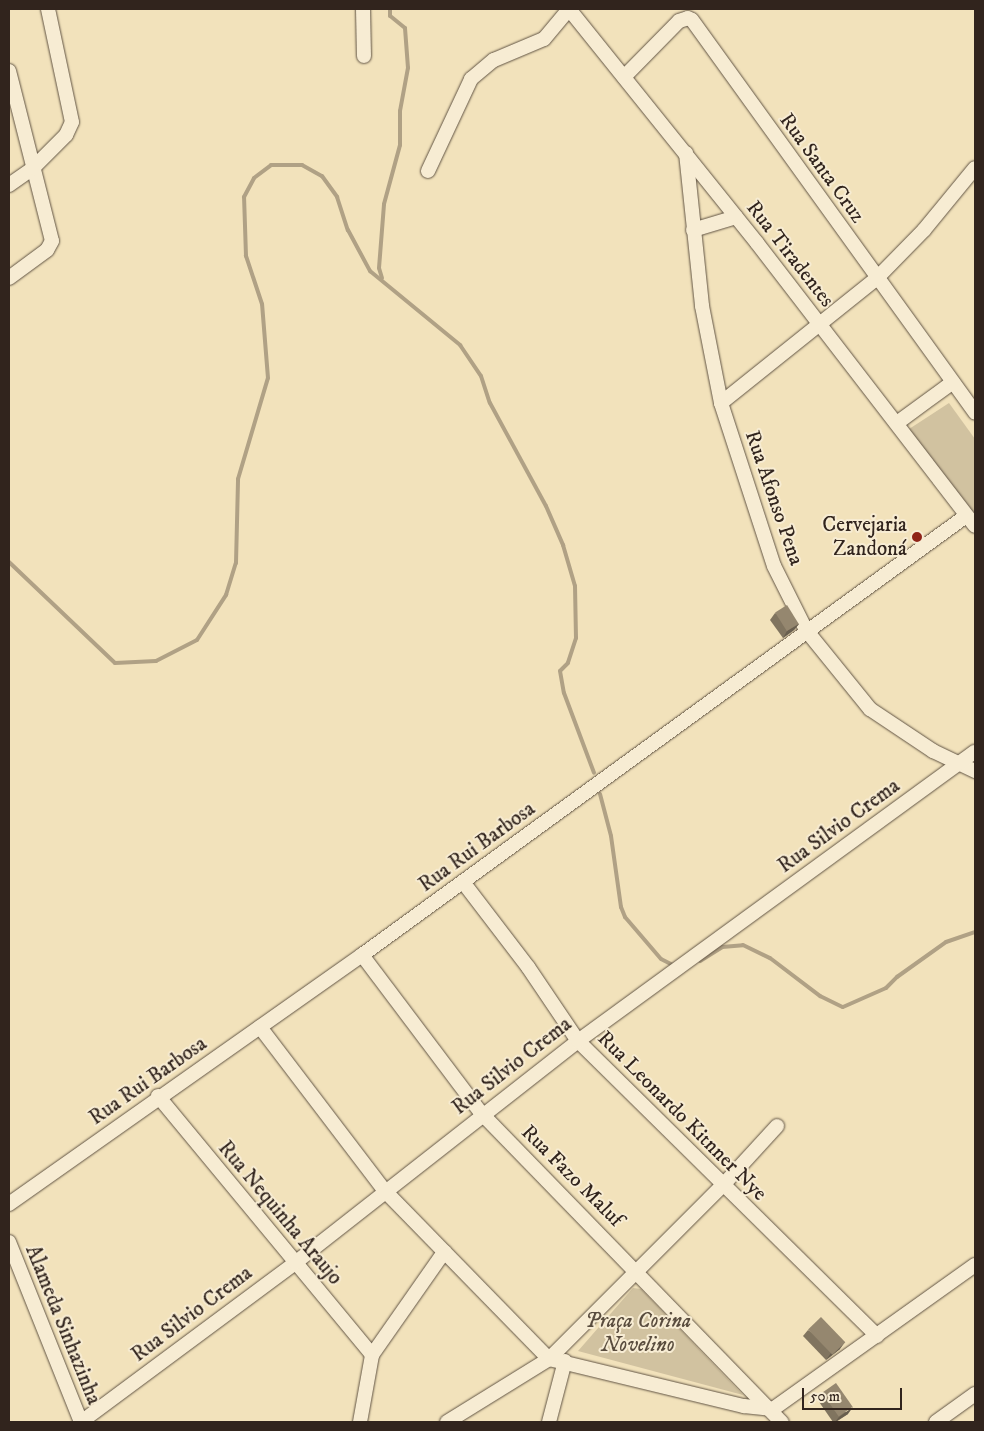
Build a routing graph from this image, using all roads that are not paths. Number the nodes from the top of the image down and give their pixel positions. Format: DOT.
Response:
graph roads {
  1 [pos="48,9"];
  2 [pos="363,9"];
  3 [pos="569,9"];
  4 [pos="364,56"];
  5 [pos="9,71"];
  6 [pos="624,77"];
  7 [pos="11,91"];
  8 [pos="686,153"];
  9 [pos="33,168"];
  10 [pos="975,168"];
  11 [pos="428,171"];
  12 [pos="9,185"];
  13 [pos="736,217"];
  14 [pos="693,230"];
  15 [pos="9,278"];
  16 [pos="877,278"];
  17 [pos="819,323"];
  18 [pos="953,382"];
  19 [pos="721,403"];
  20 [pos="975,413"];
  21 [pos="897,423"];
  22 [pos="971,521"];
  23 [pos="806,630"];
  24 [pos="975,752"];
  25 [pos="960,763"];
  26 [pos="975,771"];
  27 [pos="463,882"];
  28 [pos="362,956"];
  29 [pos="260,1027"];
  30 [pos="578,1041"];
  31 [pos="158,1096"];
  32 [pos="482,1114"];
  33 [pos="777,1126"];
  34 [pos="723,1185"];
  35 [pos="385,1191"];
  36 [pos="9,1204"];
  37 [pos="9,1242"];
  38 [pos="444,1252"];
  39 [pos="295,1263"];
  40 [pos="975,1265"];
  41 [pos="638,1271"];
  42 [pos="877,1336"];
  43 [pos="372,1355"];
  44 [pos="549,1359"];
  45 [pos="565,1361"];
  46 [pos="975,1394"];
  47 [pos="772,1409"];
  48 [pos="81,1422"];
  49 [pos="360,1422"];
  50 [pos="447,1422"];
  51 [pos="549,1422"];
  52 [pos="782,1422"];
  53 [pos="936,1422"];
  1 -- 9 [label="street"];
  2 -- 4 [label="street"];
  3 -- 6 [label="street, Rua Tiradentes"];
  3 -- 11 [label="street"];
  5 -- 7 [label="street"];
  6 -- 8 [label="street, Rua Tiradentes"];
  6 -- 16 [label="street, Rua Santa Cruz"];
  7 -- 9 [label="street"];
  8 -- 13 [label="street, Rua Tiradentes"];
  8 -- 14 [label="street, Rua Afonso Pena"];
  9 -- 12 [label="street"];
  9 -- 15 [label="street"];
  10 -- 16 [label="street"];
  13 -- 14 [label="street"];
  13 -- 17 [label="street, Rua Tiradentes"];
  14 -- 19 [label="street, Rua Afonso Pena"];
  16 -- 17 [label="street"];
  16 -- 18 [label="street, Rua Santa Cruz"];
  17 -- 19 [label="street"];
  17 -- 21 [label="street, Rua Tiradentes"];
  18 -- 20 [label="street, Rua Santa Cruz"];
  18 -- 21 [label="street"];
  19 -- 23 [label="street, Rua Afonso Pena"];
  21 -- 22 [label="street, Rua Tiradentes"];
  22 -- 23 [label="street, Rua Rui Barbosa"];
  23 -- 25 [label="street, Rua Afonso Pena"];
  23 -- 27 [label="street, Rua Rui Barbosa"];
  24 -- 25 [label="street, Rua Silvio Crema"];
  25 -- 26 [label="street, Rua Afonso Pena"];
  25 -- 30 [label="street, Rua Silvio Crema"];
  27 -- 28 [label="street, Rua Rui Barbosa"];
  27 -- 30 [label="street, Rua Leonardo Kitnner Nye"];
  28 -- 29 [label="street, Rua Rui Barbosa"];
  28 -- 32 [label="street, Rua Fazo Maluf"];
  29 -- 31 [label="street, Rua Rui Barbosa"];
  29 -- 35 [label="street"];
  30 -- 32 [label="street, Rua Silvio Crema"];
  30 -- 34 [label="street, Rua Leonardo Kitnner Nye"];
  31 -- 36 [label="street, Rua Rui Barbosa"];
  31 -- 39 [label="street, Rua Nequinha Araujo"];
  32 -- 35 [label="street, Rua Silvio Crema"];
  32 -- 41 [label="street, Rua Fazo Maluf"];
  33 -- 34 [label="street"];
  34 -- 41 [label="street"];
  34 -- 42 [label="street, Rua Leonardo Kitnner Nye"];
  35 -- 38 [label="street"];
  35 -- 39 [label="street, Rua Silvio Crema"];
  37 -- 48 [label="street, Alameda Sinhazinha"];
  38 -- 43 [label="street"];
  38 -- 44 [label="street"];
  39 -- 43 [label="street, Rua Nequinha Araujo"];
  39 -- 48 [label="street, Rua Silvio Crema"];
  40 -- 42 [label="street"];
  41 -- 44 [label="street"];
  41 -- 47 [label="street, Rua Fazo Maluf"];
  42 -- 47 [label="street"];
  43 -- 49 [label="street"];
  44 -- 45 [label="street"];
  44 -- 50 [label="street"];
  45 -- 47 [label="street"];
  45 -- 51 [label="street"];
  46 -- 53 [label="street"];
  47 -- 52 [label="street, Rua Fazo Maluf"];
}
